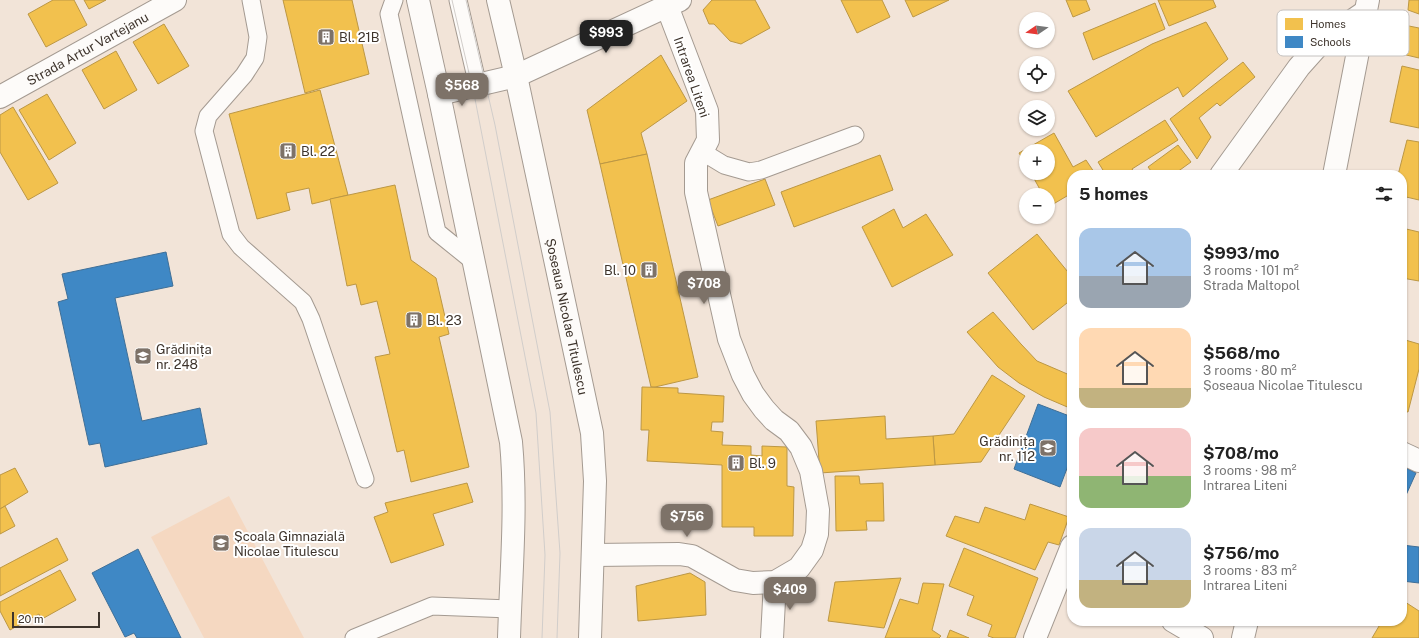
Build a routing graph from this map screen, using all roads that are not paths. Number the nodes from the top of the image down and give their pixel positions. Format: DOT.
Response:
graph roads {
  1 [pos="175,0"];
  2 [pos="251,0"];
  3 [pos="394,0"];
  4 [pos="418,0"];
  5 [pos="458,0"];
  6 [pos="498,0"];
  7 [pos="674,3"];
  8 [pos="1310,56"];
  9 [pos="1357,56"];
  10 [pos="516,76"];
  11 [pos="478,86"];
  12 [pos="439,94"];
  13 [pos="0,97"];
  14 [pos="855,135"];
  15 [pos="701,151"];
  16 [pos="1225,170"];
  17 [pos="1335,170"];
  18 [pos="473,261"];
  19 [pos="1407,455"];
  20 [pos="1419,461"];
  21 [pos="365,479"];
  22 [pos="594,555"];
  23 [pos="1067,562"];
  24 [pos="774,582"];
  25 [pos="510,609"];
  26 [pos="1182,626"];
  27 [pos="1246,626"];
  28 [pos="354,638"];
  29 [pos="509,638"];
  30 [pos="590,638"];
  31 [pos="772,638"];
  32 [pos="1035,638"];
  33 [pos="1202,638"];
  34 [pos="1243,638"];
  1 -- 13 [label="street, Strada Artur Vartejanu"];
  2 -- 21 [label="lane"];
  3 -- 18 [label="lane"];
  4 -- 12 [label="street"];
  5 -- 11 [label="lane"];
  6 -- 10 [label="street, Șoseaua Nicolae Titulescu"];
  7 -- 10 [label="street"];
  7 -- 15 [label="street, Intrarea Liteni"];
  8 -- 16 [label="street"];
  9 -- 17 [label="street"];
  10 -- 11 [label="street"];
  10 -- 22 [label="street, Șoseaua Nicolae Titulescu"];
  11 -- 12 [label="street"];
  12 -- 18 [label="street"];
  14 -- 15 [label="lane"];
  15 -- 24 [label="street, Intrarea Liteni"];
  18 -- 25 [label="street"];
  19 -- 20 [label="street"];
  22 -- 24 [label="street, Intrarea Liteni"];
  22 -- 30 [label="street, Șoseaua Nicolae Titulescu"];
  23 -- 32 [label="street"];
  24 -- 31 [label="street"];
  25 -- 28 [label="lane"];
  25 -- 29 [label="street"];
  26 -- 33 [label="street"];
  27 -- 34 [label="street"];
}
